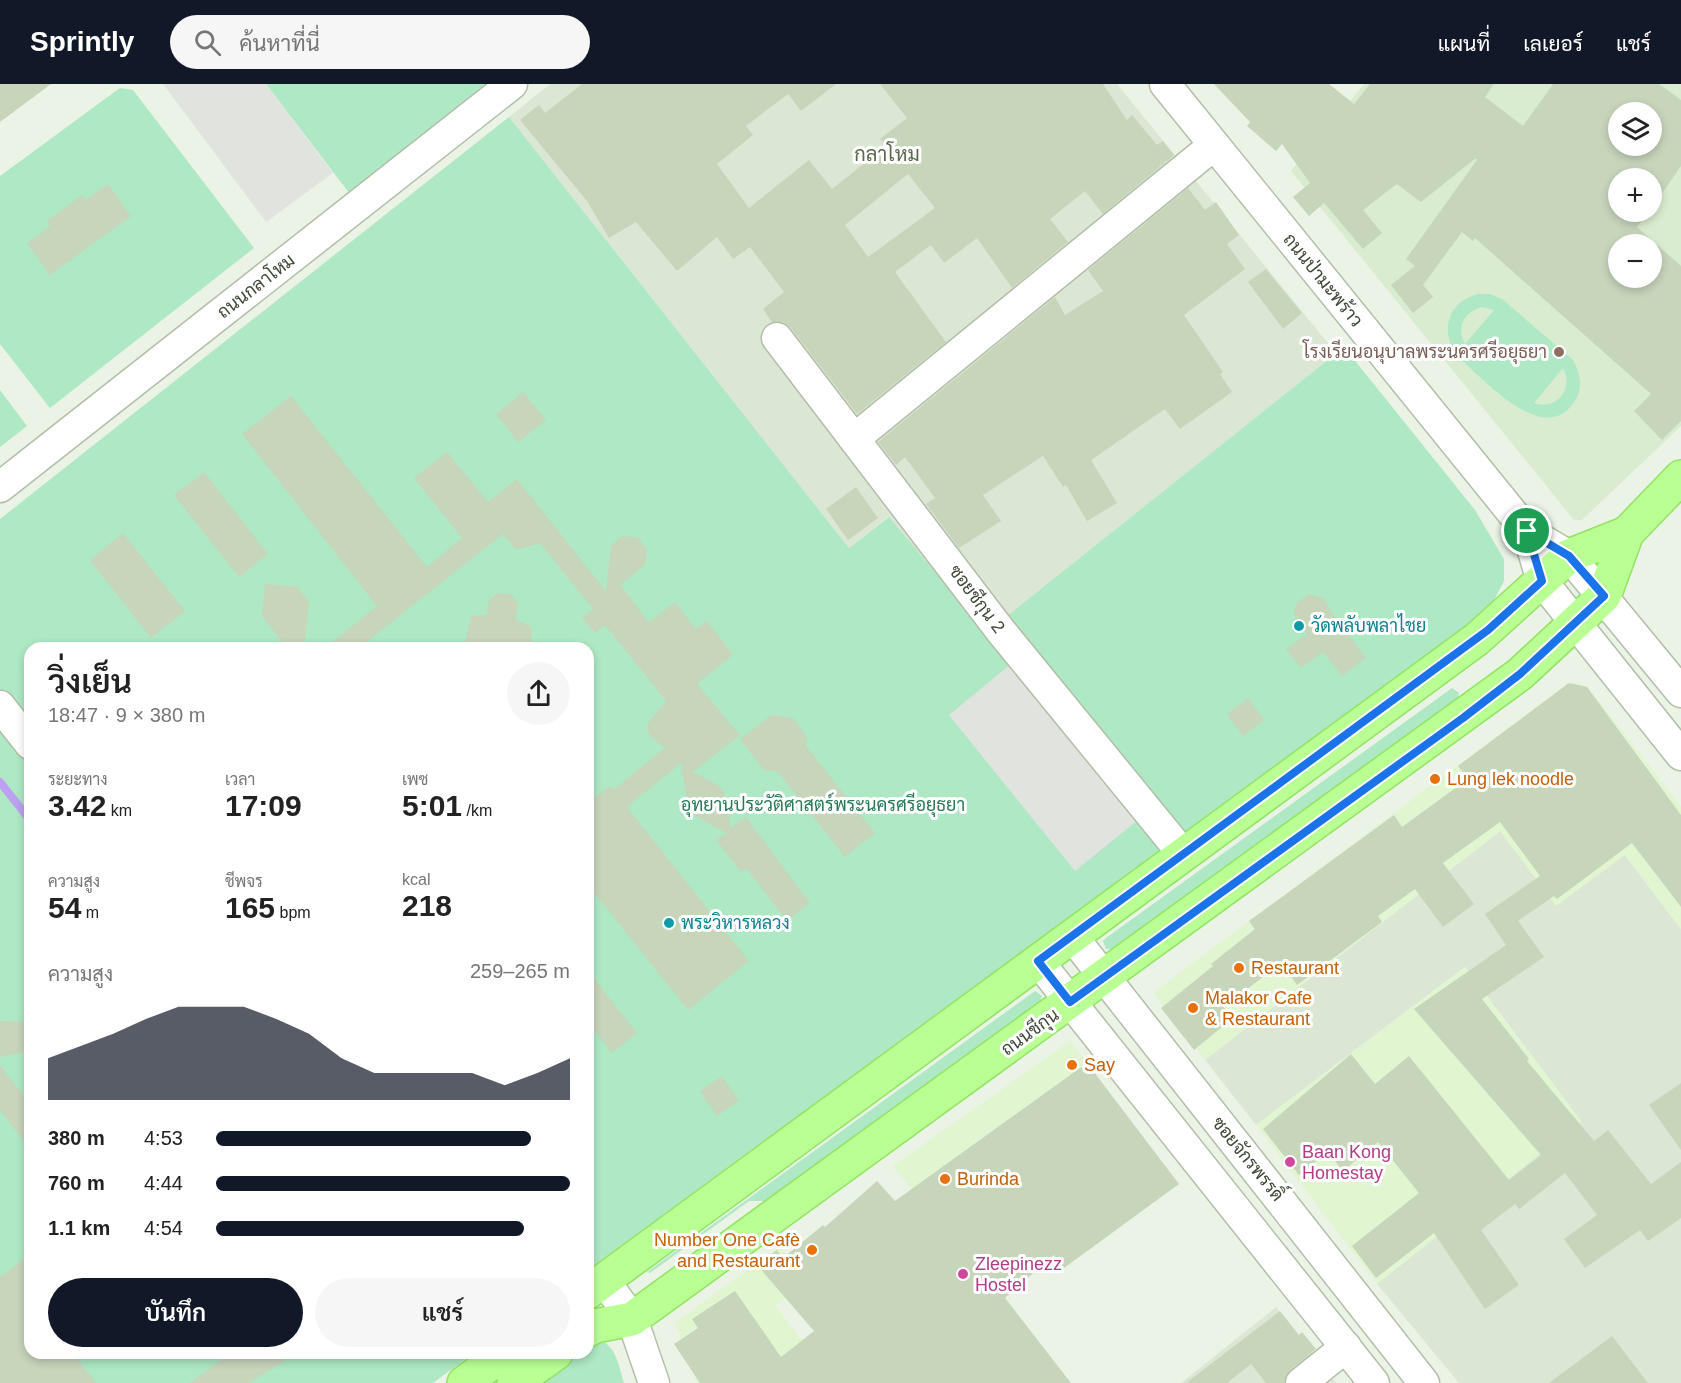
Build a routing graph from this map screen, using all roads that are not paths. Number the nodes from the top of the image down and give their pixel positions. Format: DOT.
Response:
graph roads {
  1 [pos="512,84"];
  2 [pos="1166,84"];
  3 [pos="1214,145"];
  4 [pos="777,338"];
  5 [pos="854,439"];
  6 [pos="1681,477"];
  7 [pos="0,487"];
  8 [pos="1527,531"];
  9 [pos="1627,533"];
  10 [pos="1569,556"];
  11 [pos="1542,581"];
  12 [pos="1604,596"];
  13 [pos="1576,623"];
  14 [pos="1681,692"];
  15 [pos="0,706"];
  16 [pos="24,736"];
  17 [pos="1681,755"];
  18 [pos="1183,854"];
  19 [pos="1072,936"];
  20 [pos="1038,961"];
  21 [pos="1103,979"];
  22 [pos="1070,1002"];
  23 [pos="1325,1255"];
  24 [pos="1292,1280"];
  25 [pos="596,1286"];
  26 [pos="632,1319"];
  27 [pos="594,1327"];
  28 [pos="1346,1347"];
  29 [pos="536,1359"];
  30 [pos="515,1365"];
  31 [pos="464,1383"];
  32 [pos="654,1383"];
  33 [pos="1301,1383"];
  34 [pos="1374,1383"];
  35 [pos="1424,1383"];
  1 -- 7 [label="street, ถนนกลาโหม"];
  2 -- 3 [label="street, ถนนป่ามะพร้าว"];
  3 -- 5 [label="street"];
  3 -- 8 [label="street, ถนนป่ามะพร้าว"];
  4 -- 5 [label="street, ซอยชีกุน 2"];
  5 -- 18 [label="street, ซอยชีกุน 2"];
  6 -- 9 [label="main road, ถนนชีกุน"];
  8 -- 10 [label="street, ถนนป่ามะพร้าว"];
  8 -- 11 [label="street, ถนนป่ามะพร้าว"];
  9 -- 10 [label="main road, ถนนชีกุน"];
  9 -- 12 [label="main road, ถนนชีกุน"];
  10 -- 11 [label="main road, ถนนชีกุน"];
  10 -- 12 [label="street, ถนนป่ามะพร้าว"];
  11 -- 13 [label="street, ถนนป่ามะพร้าว"];
  11 -- 18 [label="main road, ถนนชีกุน"];
  12 -- 13 [label="main road, ถนนชีกุน"];
  12 -- 14 [label="street, ถนนป่ามะพร้าว"];
  13 -- 17 [label="street, ถนนป่ามะพร้าว"];
  13 -- 21 [label="main road, ถนนชีกุน"];
  15 -- 16 [label="street"];
  18 -- 19 [label="main road, ถนนชีกุน"];
  19 -- 20 [label="main road, ถนนชีกุน"];
  19 -- 21 [label="street, ซอยจักรพรรดิ์"];
  20 -- 22 [label="street"];
  20 -- 25 [label="main road, ถนนชีกุน"];
  21 -- 22 [label="main road, ถนนชีกุน"];
  21 -- 23 [label="street, ซอยจักรพรรดิ์"];
  22 -- 24 [label="street"];
  22 -- 26 [label="main road, ถนนชีกุน"];
  23 -- 24 [label="street"];
  23 -- 35 [label="street, ซอยจักรพรรดิ์"];
  24 -- 28 [label="street"];
  25 -- 26 [label="street"];
  26 -- 27 [label="main road, ถนนชีกุน"];
  26 -- 32 [label="street"];
  28 -- 33 [label="street"];
  28 -- 34 [label="street"];
  29 -- 30 [label="main road"];
  30 -- 31 [label="main road"];
}
